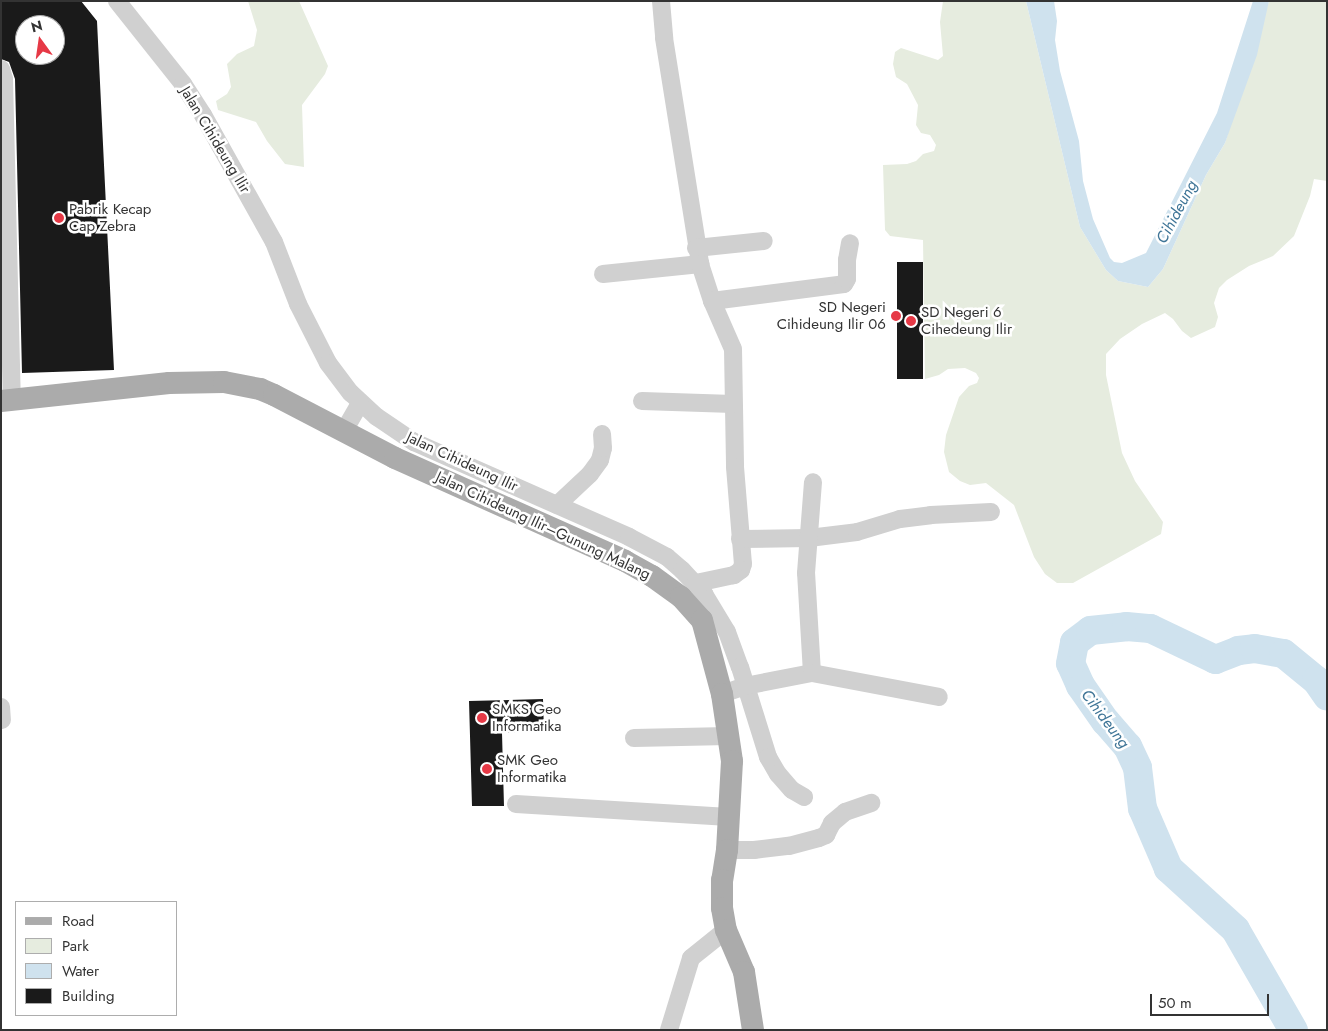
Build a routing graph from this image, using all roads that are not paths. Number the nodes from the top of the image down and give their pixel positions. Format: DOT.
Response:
graph roads {
  1 [pos="117,1"];
  2 [pos="661,1"];
  3 [pos="1,70"];
  4 [pos="764,241"];
  5 [pos="850,243"];
  6 [pos="698,256"];
  7 [pos="603,274"];
  8 [pos="712,301"];
  9 [pos="7,401"];
  10 [pos="642,401"];
  11 [pos="360,403"];
  12 [pos="733,404"];
  13 [pos="344,431"];
  14 [pos="602,434"];
  15 [pos="813,482"];
  16 [pos="557,505"];
  17 [pos="991,512"];
  18 [pos="809,538"];
  19 [pos="740,539"];
  20 [pos="696,583"];
  21 [pos="812,673"];
  22 [pos="734,690"];
  23 [pos="939,697"];
  24 [pos="728,736"];
  25 [pos="634,738"];
  26 [pos="804,797"];
  27 [pos="871,803"];
  28 [pos="516,804"];
  29 [pos="729,817"];
  30 [pos="727,850"];
  31 [pos="720,934"];
  32 [pos="669,1030"];
  33 [pos="753,1030"];
  1 -- 11 [label="street, Jalan Cihideung Ilir"];
  2 -- 6 [label="street"];
  3 -- 9 [label="street"];
  4 -- 6 [label="street"];
  5 -- 8 [label="street"];
  6 -- 7 [label="street"];
  6 -- 8 [label="street"];
  8 -- 12 [label="street"];
  9 -- 13 [label="main road, Jalan Cihideung Ilir–Gunung Malang"];
  10 -- 12 [label="street"];
  11 -- 13 [label="street"];
  11 -- 16 [label="street, Jalan Cihideung Ilir"];
  12 -- 19 [label="street"];
  13 -- 22 [label="main road, Jalan Cihideung Ilir–Gunung Malang"];
  14 -- 16 [label="street"];
  15 -- 18 [label="street"];
  16 -- 20 [label="street, Jalan Cihideung Ilir"];
  17 -- 18 [label="street"];
  18 -- 19 [label="street"];
  18 -- 21 [label="street"];
  19 -- 20 [label="street"];
  20 -- 22 [label="street, Jalan Cihideung Ilir"];
  21 -- 22 [label="street"];
  21 -- 23 [label="street"];
  22 -- 24 [label="main road, Jalan Cihideung Ilir–Gunung Malang"];
  22 -- 26 [label="street, Jalan Cihideung Ilir"];
  24 -- 25 [label="street"];
  24 -- 29 [label="main road, Jalan Cihideung Ilir–Gunung Malang"];
  27 -- 30 [label="street"];
  28 -- 29 [label="street"];
  29 -- 30 [label="main road, Jalan Cihideung Ilir–Gunung Malang"];
  30 -- 31 [label="main road, Jalan Cihideung Ilir–Gunung Malang"];
  31 -- 32 [label="street"];
  31 -- 33 [label="main road, Jalan Cihideung Ilir–Gunung Malang"];
}
